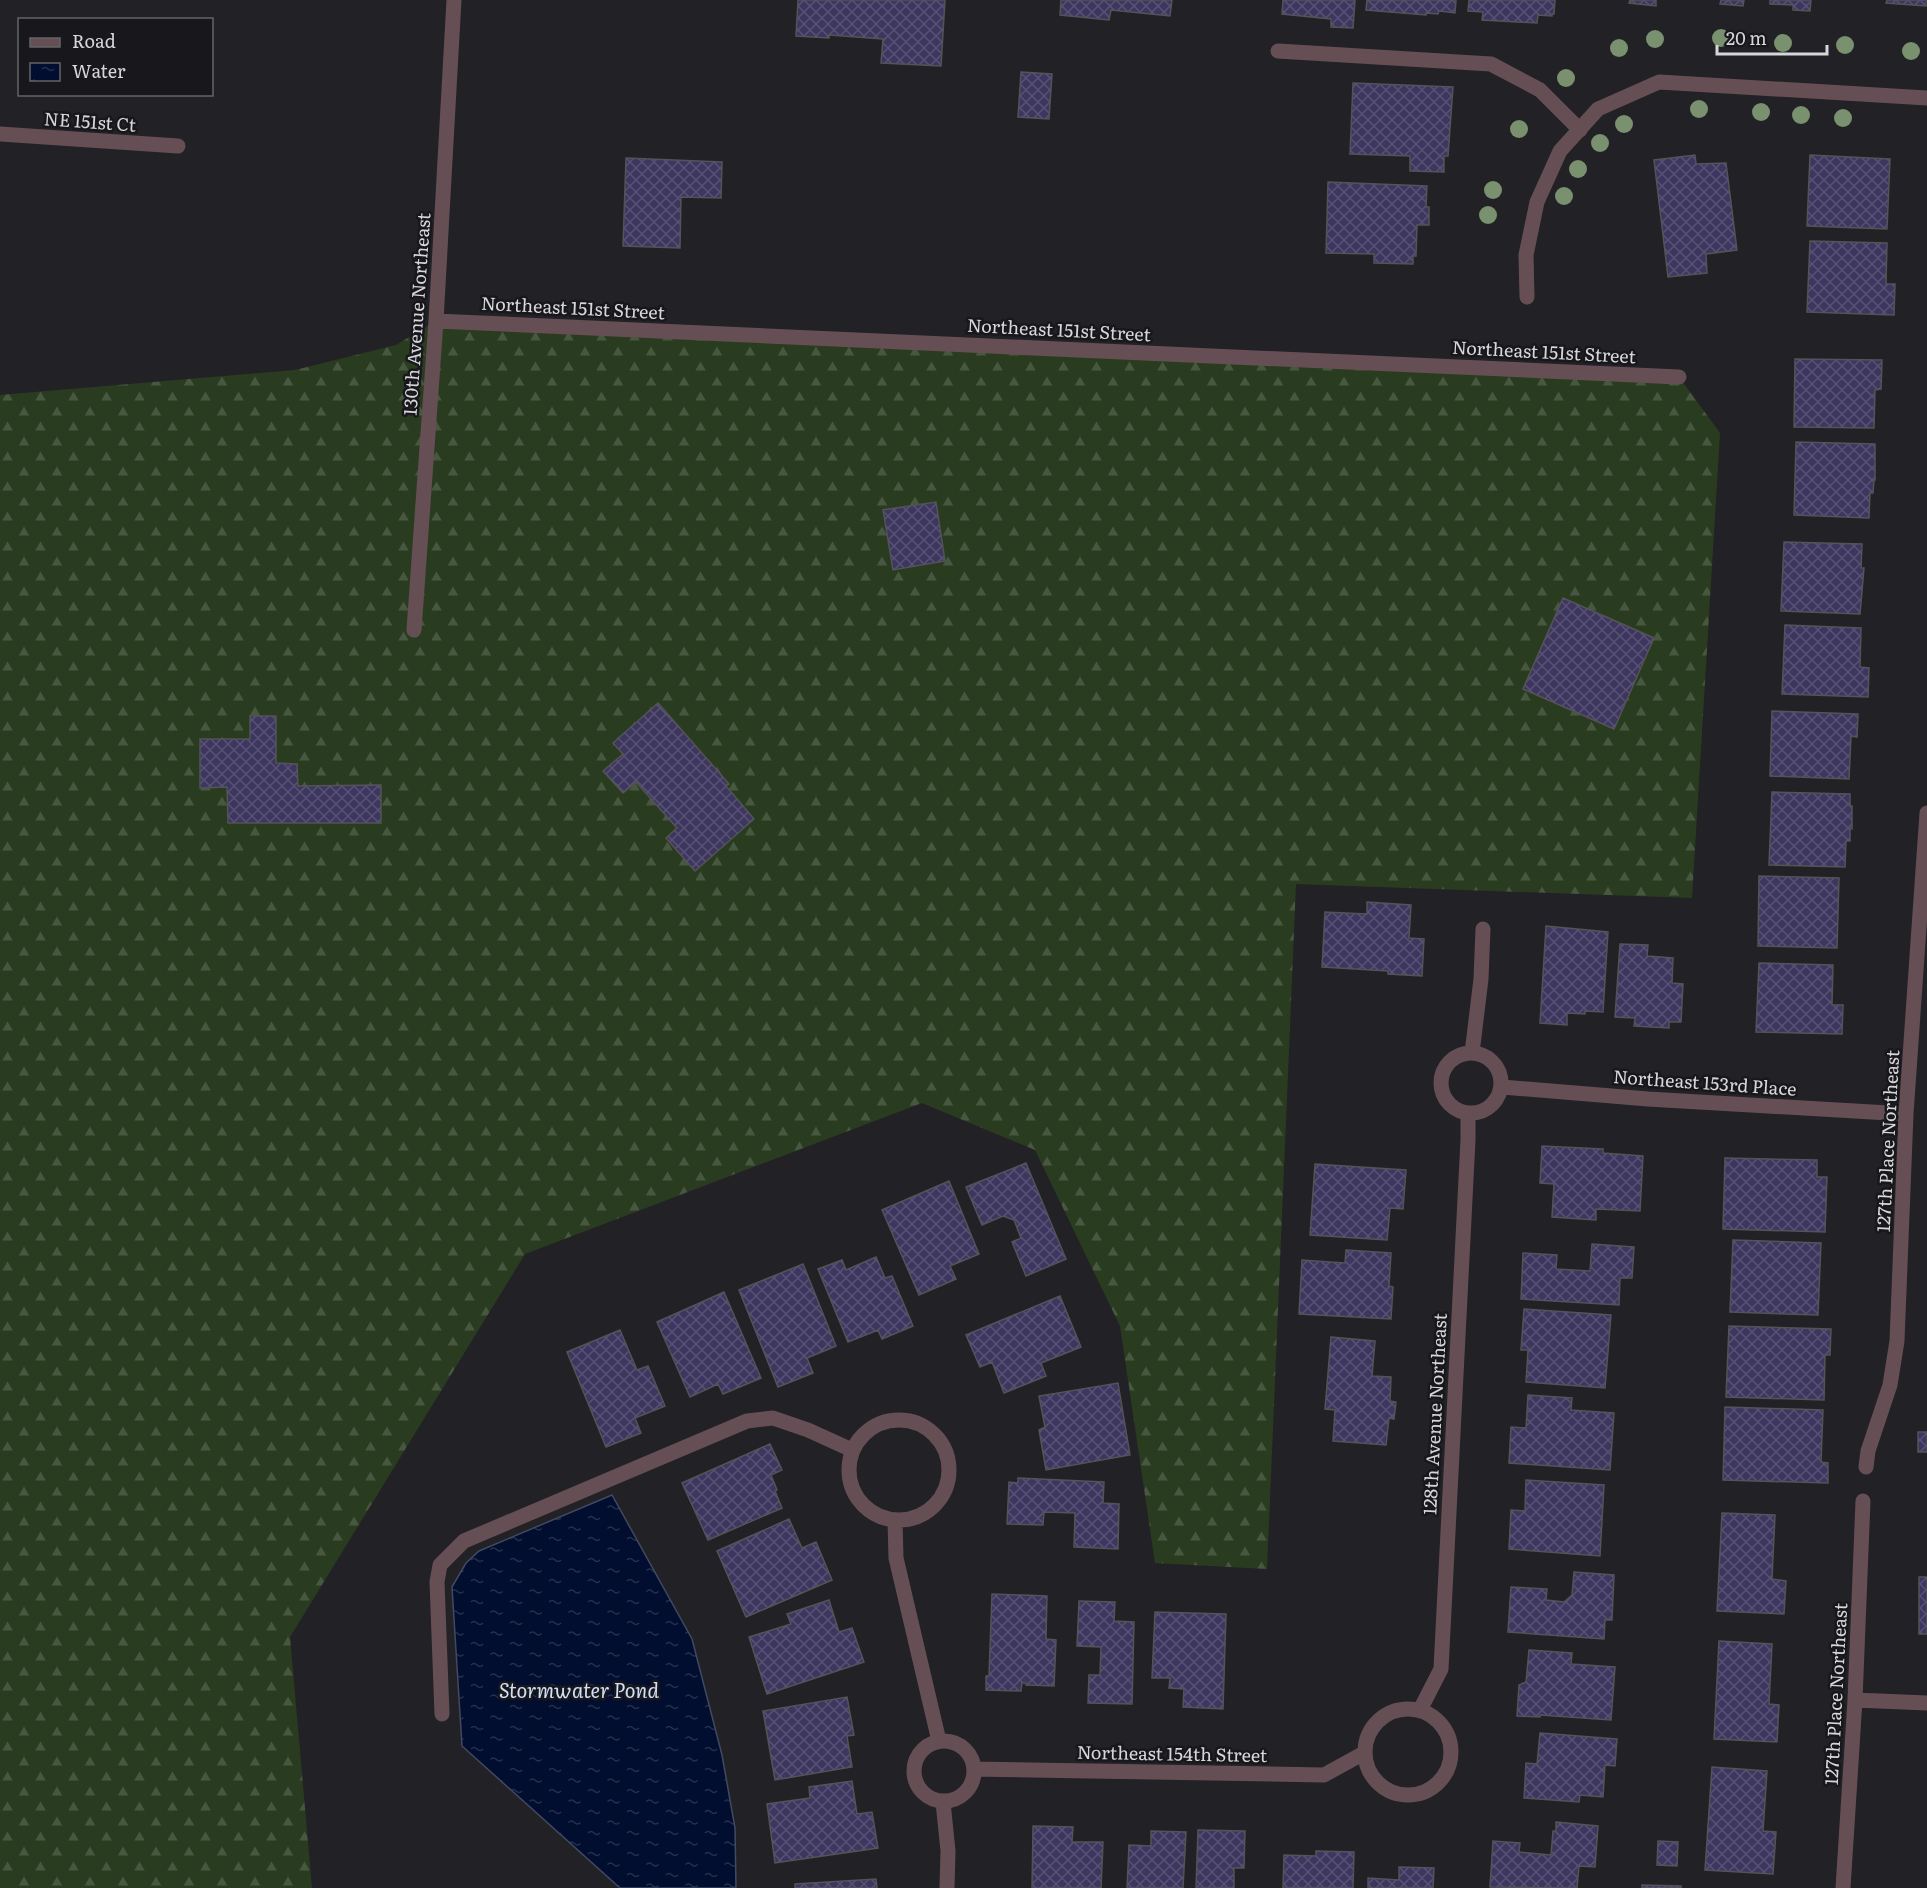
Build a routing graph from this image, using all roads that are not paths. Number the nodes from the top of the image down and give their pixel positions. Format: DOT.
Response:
graph roads {
  1 [pos="454,0"];
  2 [pos="1278,51"];
  3 [pos="1927,98"];
  4 [pos="1580,130"];
  5 [pos="0,134"];
  6 [pos="178,146"];
  7 [pos="1527,297"];
  8 [pos="436,321"];
  9 [pos="1679,377"];
  10 [pos="414,630"];
  11 [pos="1927,813"];
  12 [pos="1483,929"];
  13 [pos="1472,1053"];
  14 [pos="1502,1087"];
  15 [pos="1468,1114"];
  16 [pos="1906,1114"];
  17 [pos="852,1450"];
  18 [pos="1866,1467"];
  19 [pos="1863,1501"];
  20 [pos="895,1521"];
  21 [pos="1855,1700"];
  22 [pos="1927,1703"];
  23 [pos="1420,1710"];
  24 [pos="442,1714"];
  25 [pos="939,1742"];
  26 [pos="1364,1753"];
  27 [pos="974,1769"];
  28 [pos="943,1802"];
  29 [pos="947,1888"];
  30 [pos="1843,1888"];
  1 -- 8 [label="street, 130th Avenue Northeast"];
  2 -- 4 [label="street"];
  3 -- 4 [label="street"];
  4 -- 7 [label="street"];
  5 -- 6 [label="street, NE 151st Ct"];
  8 -- 9 [label="street, Northeast 151st Street"];
  8 -- 10 [label="street, 130th Avenue Northeast"];
  11 -- 16 [label="street, 127th Place Northeast"];
  12 -- 13 [label="street"];
  13 -- 14 [label="street"];
  13 -- 15 [label="street"];
  14 -- 15 [label="street"];
  14 -- 16 [label="street, Northeast 153rd Place"];
  15 -- 23 [label="street, 128th Avenue Northeast"];
  16 -- 18 [label="street, 127th Place Northeast"];
  17 -- 20 [label="street"];
  17 -- 20 [label="street"];
  17 -- 24 [label="street"];
  19 -- 21 [label="street, 127th Place Northeast"];
  20 -- 25 [label="street"];
  21 -- 22 [label="street"];
  21 -- 30 [label="street, 127th Place Northeast"];
  23 -- 26 [label="street"];
  23 -- 26 [label="street"];
  25 -- 27 [label="street"];
  25 -- 28 [label="street"];
  26 -- 27 [label="street, Northeast 154th Street"];
  27 -- 28 [label="street"];
  28 -- 29 [label="street"];
}
